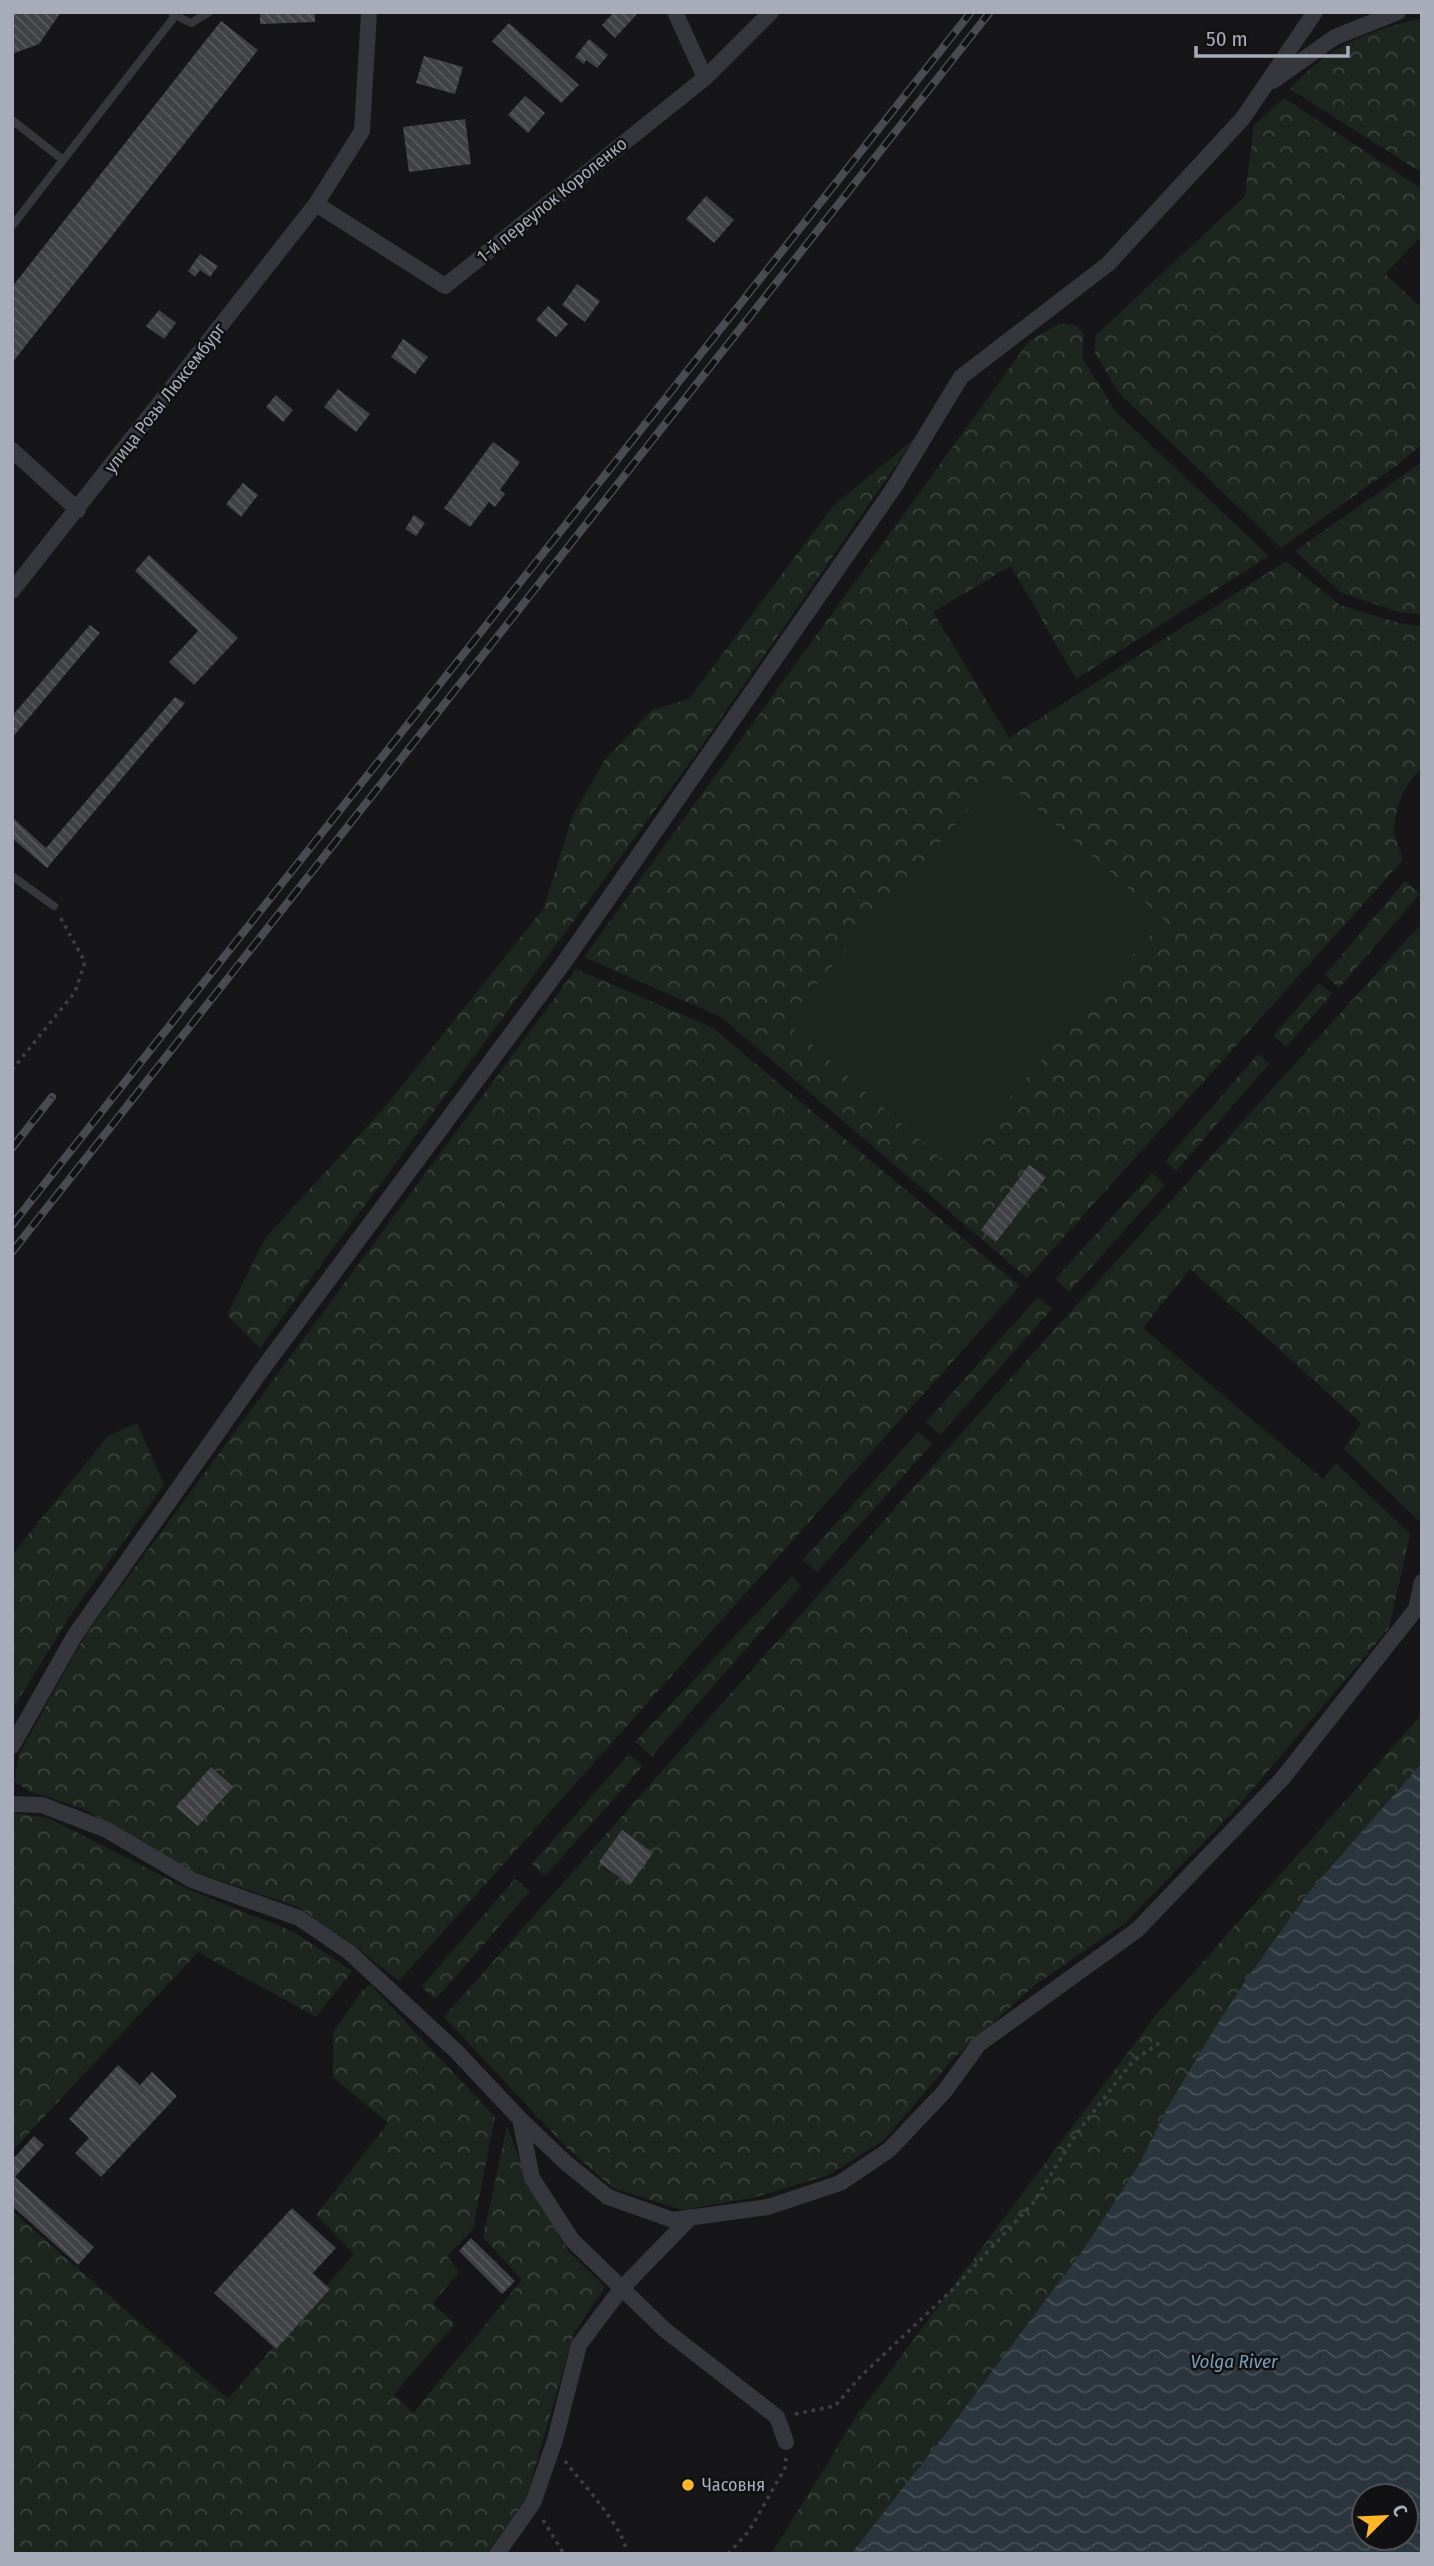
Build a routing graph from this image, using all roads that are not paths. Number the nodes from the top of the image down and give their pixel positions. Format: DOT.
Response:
graph roads {
  1 [pos="209,12"];
  2 [pos="369,12"];
  3 [pos="675,12"];
  4 [pos="771,12"];
  5 [pos="1315,12"];
  6 [pos="1398,12"];
  7 [pos="173,14"];
  8 [pos="705,78"];
  9 [pos="1265,87"];
  10 [pos="12,121"];
  11 [pos="63,160"];
  12 [pos="316,204"];
  13 [pos="12,226"];
  14 [pos="12,450"];
  15 [pos="78,510"];
  16 [pos="12,591"];
  17 [pos="12,876"];
  18 [pos="54,906"];
  19 [pos="1422,1582"];
  20 [pos="12,1746"];
  21 [pos="12,1804"];
  22 [pos="520,2119"];
  23 [pos="691,2217"];
  24 [pos="621,2289"];
  25 [pos="786,2442"];
  26 [pos="497,2554"];
  1 -- 7 [label="lane"];
  2 -- 12 [label="street, улица Розы Люксембург"];
  3 -- 8 [label="street"];
  4 -- 8 [label="street, 1-й переулок Короленко"];
  5 -- 9 [label="street"];
  6 -- 9 [label="street"];
  7 -- 11 [label="lane"];
  8 -- 12 [label="street, 1-й переулок Короленко"];
  9 -- 20 [label="street"];
  10 -- 11 [label="lane"];
  11 -- 13 [label="lane"];
  12 -- 15 [label="street, улица Розы Люксембург"];
  14 -- 15 [label="street"];
  15 -- 16 [label="street, улица Розы Люксембург"];
  17 -- 18 [label="lane"];
  19 -- 23 [label="street"];
  21 -- 22 [label="street"];
  22 -- 23 [label="street"];
  22 -- 24 [label="street"];
  23 -- 24 [label="street"];
  24 -- 25 [label="street"];
  24 -- 26 [label="street"];
}
